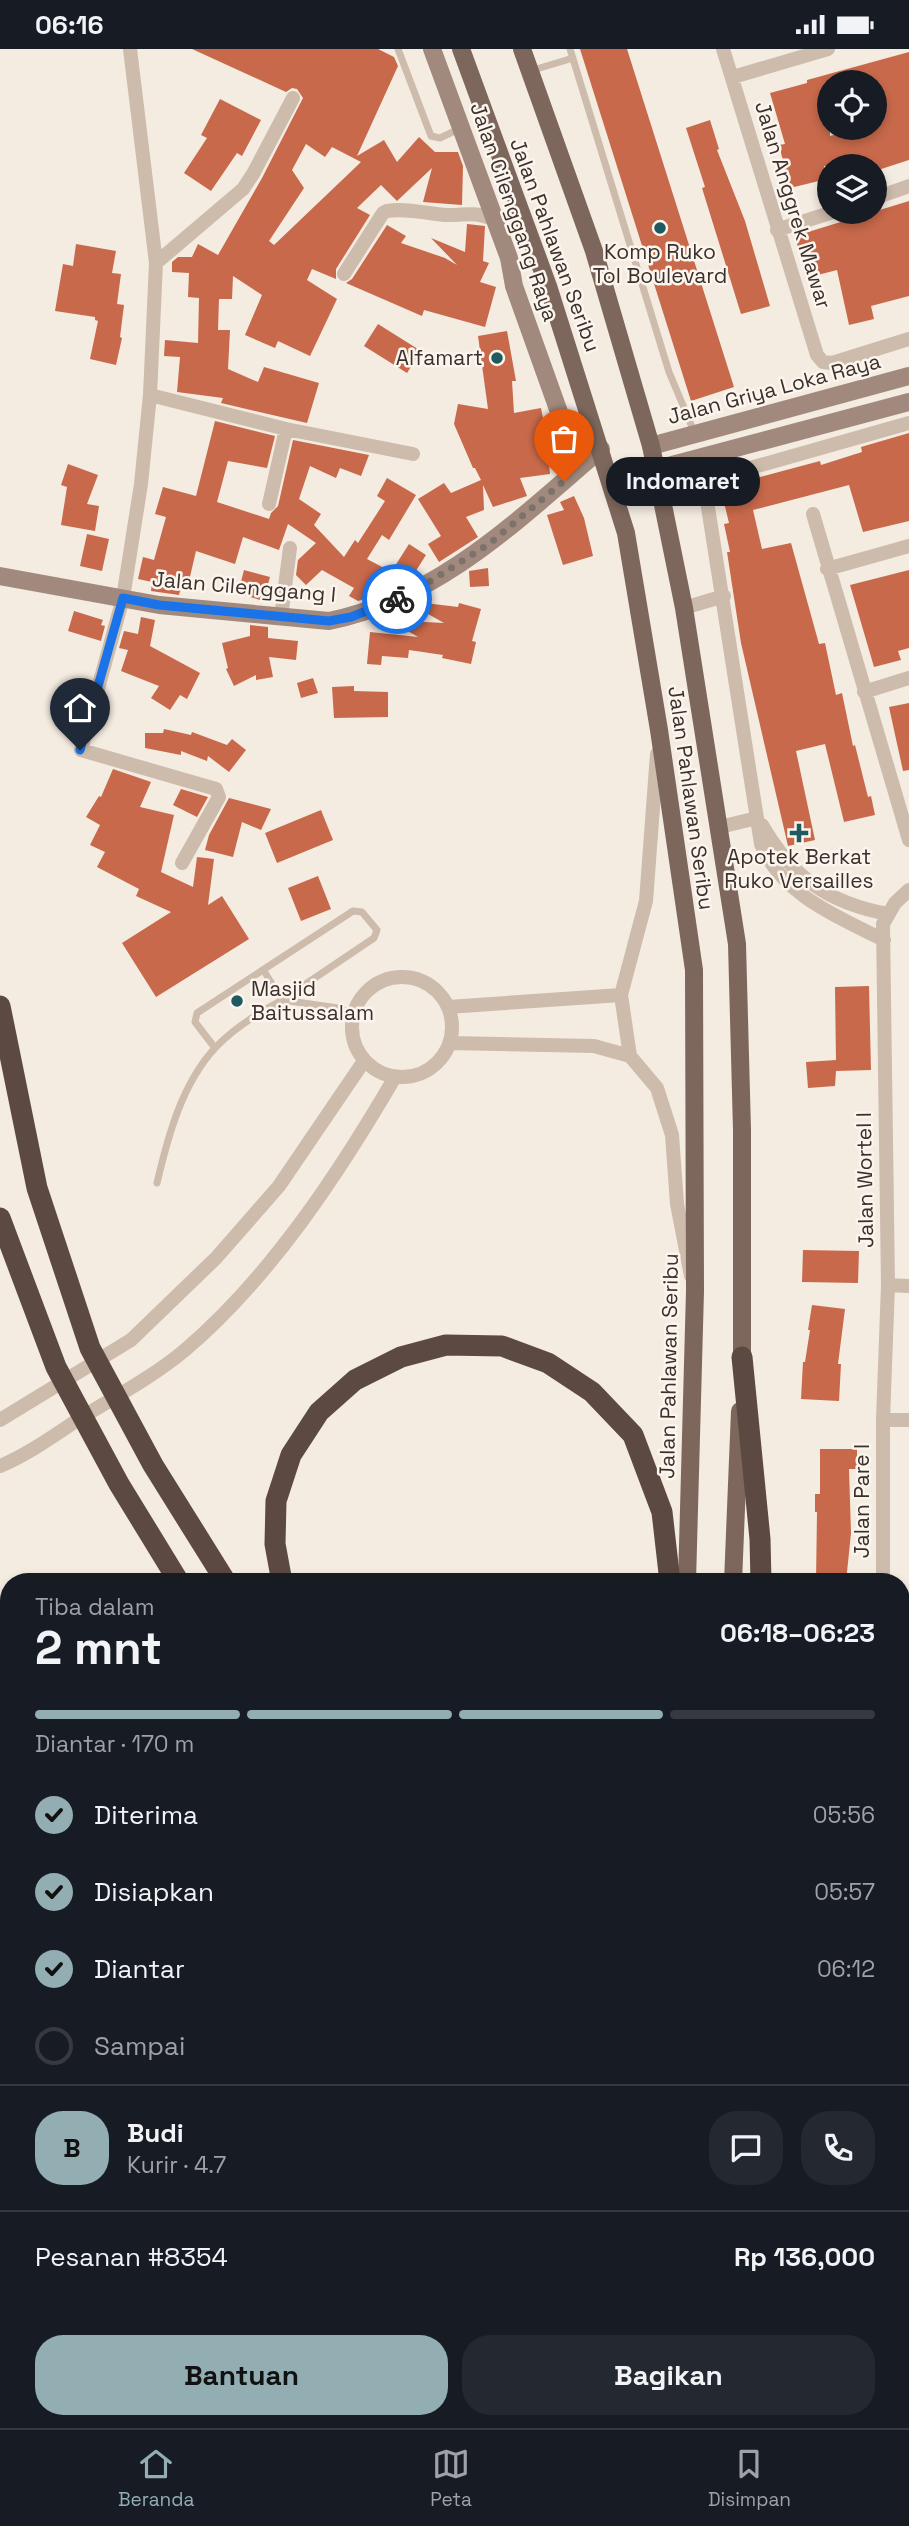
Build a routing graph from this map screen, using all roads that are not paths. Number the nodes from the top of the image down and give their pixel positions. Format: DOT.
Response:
graph roads {
  1 [pos="130,49"];
  2 [pos="398,49"];
  3 [pos="432,49"];
  4 [pos="461,49"];
  5 [pos="522,49"];
  6 [pos="570,49"];
  7 [pos="723,49"];
  8 [pos="828,49"];
  9 [pos="573,58"];
  10 [pos="530,71"];
  11 [pos="733,77"];
  12 [pos="293,98"];
  13 [pos="463,127"];
  14 [pos="909,186"];
  15 [pos="887,194"];
  16 [pos="817,217"];
  17 [pos="495,220"];
  18 [pos="777,230"];
  19 [pos="156,263"];
  20 [pos="344,274"];
  21 [pos="909,339"];
  22 [pos="909,376"];
  23 [pos="150,395"];
  24 [pos="909,402"];
  25 [pos="909,423"];
  26 [pos="286,429"];
  27 [pos="695,434"];
  28 [pos="651,446"];
  29 [pos="601,449"];
  30 [pos="413,454"];
  31 [pos="657,469"];
  32 [pos="269,504"];
  33 [pos="813,514"];
  34 [pos="909,546"];
  35 [pos="290,548"];
  36 [pos="827,569"];
  37 [pos="7,577"];
  38 [pos="724,596"];
  39 [pos="123,598"];
  40 [pos="684,608"];
  41 [pos="281,617"];
  42 [pos="909,678"];
  43 [pos="864,692"];
  44 [pos="659,730"];
  45 [pos="903,800"];
  46 [pos="758,818"];
  47 [pos="720,827"];
  48 [pos="909,840"];
  49 [pos="183,863"];
  50 [pos="909,890"];
  51 [pos="888,914"];
  52 [pos="884,940"];
  53 [pos="264,971"];
  54 [pos="621,995"];
  55 [pos="282,1000"];
  56 [pos="0,1006"];
  57 [pos="448,1007"];
  58 [pos="351,1013"];
  59 [pos="450,1043"];
  60 [pos="215,1048"];
  61 [pos="630,1056"];
  62 [pos="364,1061"];
  63 [pos="395,1077"];
  64 [pos="157,1183"];
  65 [pos="0,1217"];
  66 [pos="888,1285"];
  67 [pos="909,1286"];
  68 [pos="695,1291"];
  69 [pos="742,1357"];
  70 [pos="0,1420"];
  71 [pos="883,1420"];
  72 [pos="909,1420"];
  73 [pos="5,1464"];
  74 [pos="173,1573"];
  75 [pos="220,1573"];
  76 [pos="280,1573"];
  77 [pos="669,1573"];
  78 [pos="687,1573"];
  79 [pos="733,1573"];
  80 [pos="761,1573"];
  81 [pos="883,1573"];
  1 -- 19 [label="street"];
  2 -- 13 [label="lane"];
  3 -- 13 [label="street, Jalan Cilenggang Raya"];
  4 -- 29 [label="main road, Jalan Pahlawan Seribu"];
  5 -- 10 [label="main road, Jalan Pahlawan Seribu"];
  6 -- 9 [label="lane"];
  7 -- 11 [label="street, Jalan Anggrek Mawar"];
  8 -- 11 [label="street"];
  9 -- 10 [label="lane"];
  9 -- 27 [label="lane"];
  10 -- 28 [label="main road, Jalan Pahlawan Seribu"];
  11 -- 18 [label="street, Jalan Anggrek Mawar"];
  12 -- 19 [label="street"];
  13 -- 17 [label="street, Jalan Cilenggang Raya"];
  14 -- 15 [label="street"];
  16 -- 18 [label="street"];
  17 -- 20 [label="street"];
  17 -- 29 [label="street, Jalan Cilenggang Raya"];
  18 -- 21 [label="street, Jalan Anggrek Mawar"];
  19 -- 23 [label="street"];
  22 -- 27 [label="street, Jalan Griya Loka Raya"];
  23 -- 26 [label="street"];
  23 -- 39 [label="street"];
  24 -- 31 [label="street"];
  25 -- 38 [label="street"];
  26 -- 30 [label="street"];
  26 -- 32 [label="street"];
  27 -- 28 [label="street, Jalan Griya Loka Raya"];
  28 -- 31 [label="main road, Jalan Pahlawan Seribu"];
  29 -- 41 [label="street, Jalan Cilenggang I"];
  29 -- 44 [label="main road, Jalan Pahlawan Seribu"];
  31 -- 40 [label="main road, Jalan Pahlawan Seribu"];
  33 -- 36 [label="street"];
  34 -- 36 [label="street"];
  35 -- 41 [label="street"];
  36 -- 43 [label="street"];
  37 -- 39 [label="street, Jalan Cilenggang I"];
  38 -- 40 [label="street"];
  38 -- 46 [label="street"];
  39 -- 41 [label="street, Jalan Cilenggang I"];
  39 -- 49 [label="street"];
  40 -- 47 [label="main road, Jalan Pahlawan Seribu"];
  42 -- 43 [label="street"];
  43 -- 45 [label="street"];
  44 -- 54 [label="street"];
  44 -- 68 [label="main road, Jalan Pahlawan Seribu"];
  45 -- 48 [label="street"];
  46 -- 47 [label="street"];
  46 -- 51 [label="street"];
  46 -- 52 [label="street"];
  47 -- 69 [label="main road, Jalan Pahlawan Seribu"];
  50 -- 51 [label="street"];
  51 -- 52 [label="street, Jalan Wortel I"];
  52 -- 66 [label="street, Jalan Wortel I"];
  53 -- 55 [label="lane"];
  53 -- 55 [label="lane"];
  53 -- 60 [label="lane"];
  54 -- 57 [label="street"];
  54 -- 61 [label="street"];
  55 -- 58 [label="lane"];
  55 -- 60 [label="lane"];
  56 -- 75 [label="highway"];
  57 -- 58 [label="street"];
  57 -- 59 [label="street"];
  58 -- 62 [label="street"];
  59 -- 61 [label="street"];
  59 -- 63 [label="street"];
  60 -- 64 [label="lane"];
  61 -- 68 [label="street"];
  62 -- 63 [label="street"];
  62 -- 70 [label="street"];
  63 -- 73 [label="street"];
  65 -- 74 [label="highway"];
  66 -- 67 [label="street"];
  66 -- 71 [label="street, Jalan Wortel I"];
  68 -- 78 [label="main road, Jalan Pahlawan Seribu"];
  69 -- 79 [label="main road, Jalan Pahlawan Seribu"];
  69 -- 80 [label="highway"];
  71 -- 72 [label="street"];
  71 -- 81 [label="street, Jalan Pare I"];
  76 -- 77 [label="highway"];
}
